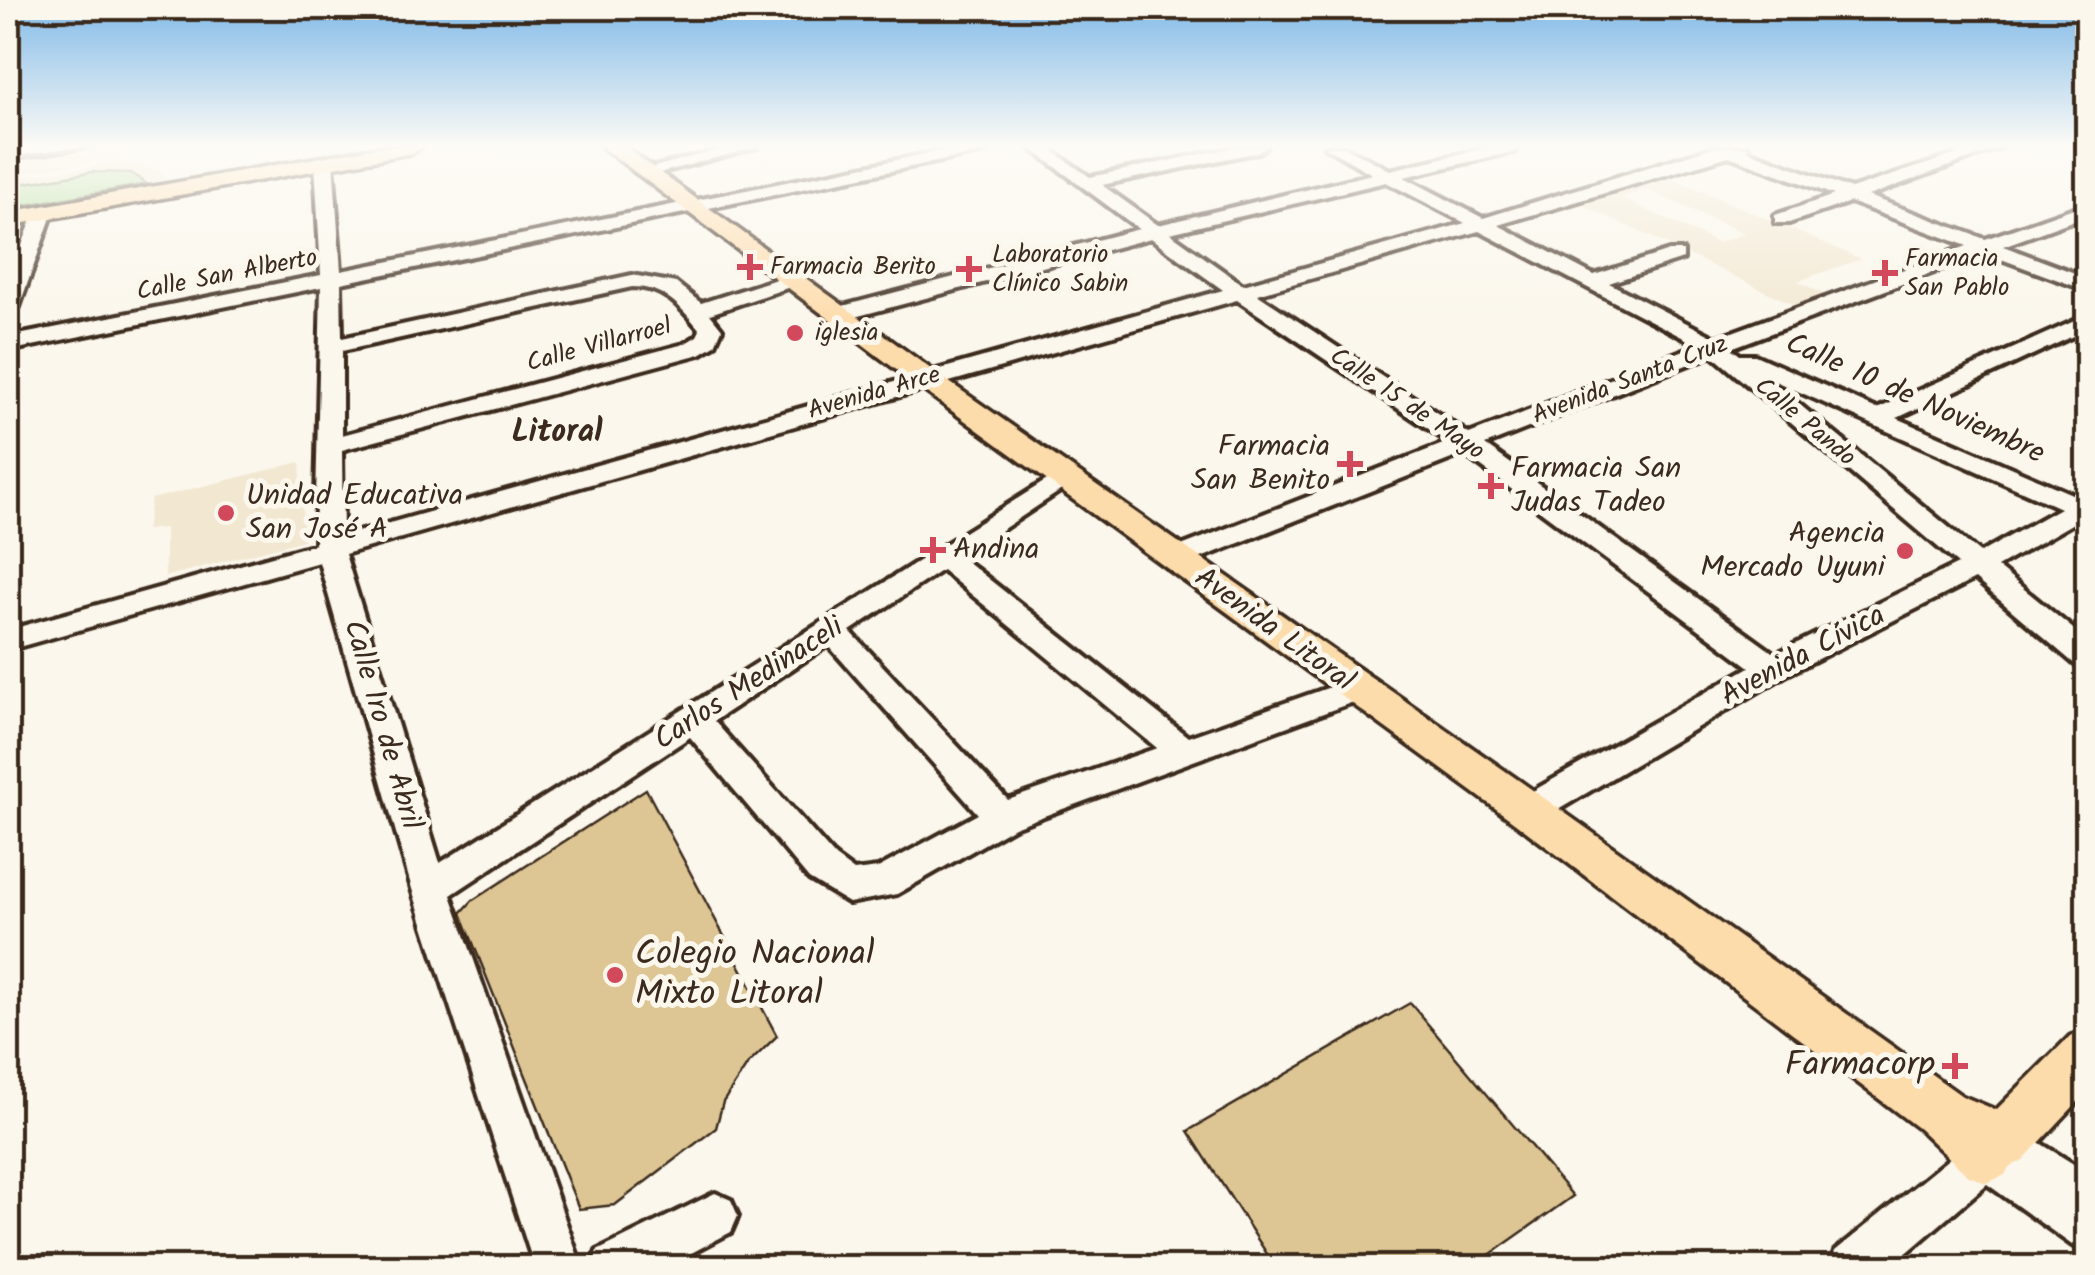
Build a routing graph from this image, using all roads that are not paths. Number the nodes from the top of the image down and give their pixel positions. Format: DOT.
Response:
graph roads {
  1 [pos="75,206"];
  2 [pos="327,206"];
  3 [pos="1120,206"];
  4 [pos="1261,206"];
  5 [pos="1444,206"];
  6 [pos="1539,206"];
  7 [pos="1816,206"];
  8 [pos="1882,206"];
  9 [pos="692,207"];
  10 [pos="2088,208"];
  11 [pos="44,212"];
  12 [pos="8,219"];
  13 [pos="1782,219"];
  14 [pos="1479,225"];
  15 [pos="1155,231"];
  16 [pos="1984,246"];
  17 [pos="1676,255"];
  18 [pos="331,280"];
  19 [pos="792,280"];
  20 [pos="1588,283"];
  21 [pos="2088,285"];
  22 [pos="1239,292"];
  23 [pos="8,308"];
  24 [pos="696,312"];
  25 [pos="840,314"];
  26 [pos="2088,321"];
  27 [pos="8,344"];
  28 [pos="1716,346"];
  29 [pos="329,347"];
  30 [pos="925,378"];
  31 [pos="1878,417"];
  32 [pos="1466,442"];
  33 [pos="328,446"];
  34 [pos="1066,476"];
  35 [pos="2084,509"];
  36 [pos="330,548"];
  37 [pos="944,557"];
  38 [pos="1176,558"];
  39 [pos="1976,568"];
  40 [pos="832,631"];
  41 [pos="8,640"];
  42 [pos="2088,658"];
  43 [pos="1774,668"];
  44 [pos="1356,689"];
  45 [pos="694,720"];
  46 [pos="1181,750"];
  47 [pos="1529,810"];
  48 [pos="1002,817"];
  49 [pos="430,889"];
  50 [pos="2088,1053"];
  51 [pos="1995,1149"];
  52 [pos="2088,1200"];
  53 [pos="716,1216"];
  54 [pos="2088,1229"];
  55 [pos="559,1268"];
  56 [pos="614,1268"];
  57 [pos="1852,1268"];
  1 -- 11 [label="main road"];
  2 -- 18 [label="street, Calle 1ro de Abril"];
  3 -- 15 [label="street, Calle 15 de Mayo"];
  4 -- 15 [label="street"];
  5 -- 14 [label="street, Calle Pando"];
  6 -- 14 [label="street, Avenida Arce"];
  7 -- 13 [label="street"];
  8 -- 16 [label="street"];
  9 -- 18 [label="street, Calle San Alberto"];
  9 -- 19 [label="main road, Avenida Litoral"];
  10 -- 16 [label="street, Avenida Santa Cruz"];
  11 -- 12 [label="main road"];
  11 -- 23 [label="street"];
  14 -- 20 [label="street, Calle Pando"];
  14 -- 22 [label="street, Avenida Arce"];
  15 -- 22 [label="street, Calle 15 de Mayo"];
  15 -- 25 [label="street"];
  16 -- 21 [label="street"];
  16 -- 28 [label="street, Avenida Santa Cruz"];
  17 -- 20 [label="street"];
  18 -- 27 [label="street, Calle San Alberto"];
  18 -- 29 [label="street, Calle 1ro de Abril"];
  19 -- 24 [label="street"];
  19 -- 25 [label="main road, Avenida Litoral"];
  20 -- 28 [label="street, Calle Pando"];
  22 -- 30 [label="street, Avenida Arce"];
  22 -- 32 [label="street, Calle 15 de Mayo"];
  24 -- 29 [label="street, Calle Villarroel"];
  24 -- 33 [label="street, Calle Villarroel"];
  25 -- 30 [label="main road, Avenida Litoral"];
  26 -- 31 [label="street"];
  28 -- 31 [label="street, Calle 10 de Noviembre"];
  28 -- 32 [label="street, Avenida Santa Cruz"];
  28 -- 39 [label="street, Calle Pando"];
  29 -- 33 [label="street, Calle 1ro de Abril"];
  30 -- 34 [label="main road, Avenida Litoral"];
  30 -- 36 [label="street, Avenida Arce"];
  31 -- 35 [label="street, Calle 10 de Noviembre"];
  32 -- 38 [label="street, Avenida Santa Cruz"];
  32 -- 43 [label="street, Calle 15 de Mayo"];
  33 -- 36 [label="street, Calle 1ro de Abril"];
  34 -- 37 [label="street, Carlos Medinaceli"];
  34 -- 38 [label="main road, Avenida Litoral"];
  35 -- 39 [label="street, Avenida Cívica"];
  36 -- 41 [label="street, Avenida Arce"];
  36 -- 49 [label="street, Calle 1ro de Abril"];
  37 -- 40 [label="street, Carlos Medinaceli"];
  37 -- 46 [label="street"];
  38 -- 44 [label="main road, Avenida Litoral"];
  39 -- 42 [label="street, Calle Pando"];
  39 -- 43 [label="street, Avenida Cívica"];
  40 -- 45 [label="street, Carlos Medinaceli"];
  40 -- 48 [label="street"];
  43 -- 47 [label="street, Avenida Cívica"];
  44 -- 46 [label="street"];
  44 -- 47 [label="main road, Avenida Litoral"];
  45 -- 48 [label="street"];
  45 -- 49 [label="street, Carlos Medinaceli"];
  46 -- 48 [label="street"];
  47 -- 51 [label="main road, Avenida Litoral"];
  49 -- 55 [label="street, Calle 1ro de Abril"];
  50 -- 51 [label="main road"];
  51 -- 52 [label="street, Avenida Litoral"];
  51 -- 54 [label="street, Avenida Litoral"];
  51 -- 57 [label="street"];
  53 -- 56 [label="street"];
}
